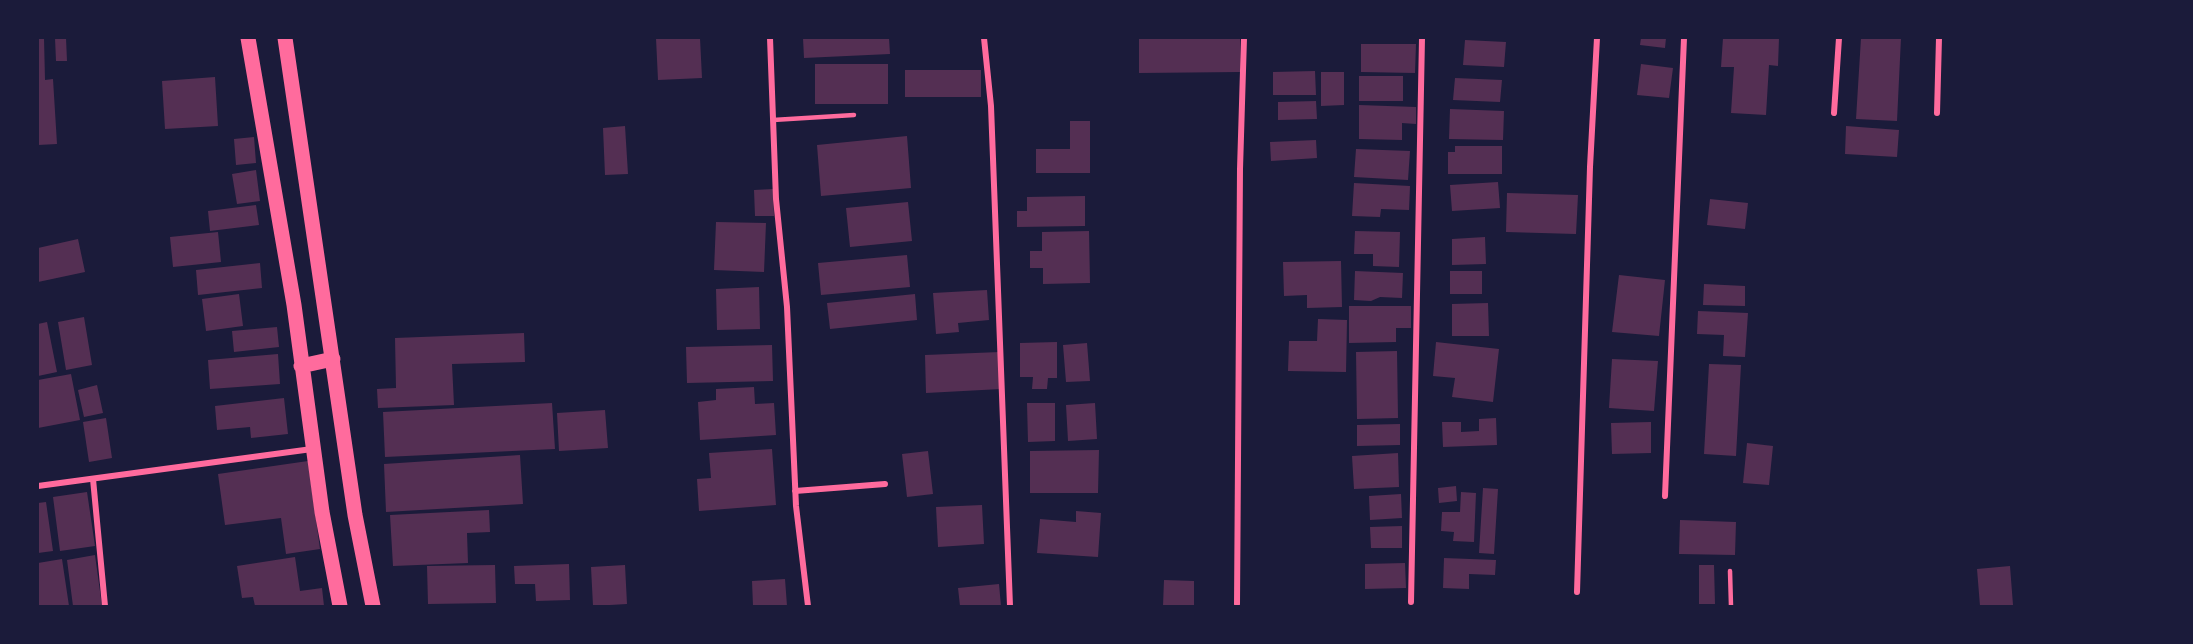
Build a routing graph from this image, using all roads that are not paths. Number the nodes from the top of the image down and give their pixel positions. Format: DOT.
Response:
graph roads {
  1 [pos="248,38"];
  2 [pos="285,38"];
  3 [pos="770,38"];
  4 [pos="984,38"];
  5 [pos="1244,38"];
  6 [pos="1422,38"];
  7 [pos="1597,38"];
  8 [pos="1684,38"];
  9 [pos="1839,38"];
  10 [pos="1939,38"];
  11 [pos="1937,112"];
  12 [pos="1834,113"];
  13 [pos="854,115"];
  14 [pos="773,120"];
  15 [pos="333,358"];
  16 [pos="301,366"];
  17 [pos="313,449"];
  18 [pos="93,479"];
  19 [pos="885,484"];
  20 [pos="38,486"];
  21 [pos="795,491"];
  22 [pos="1665,496"];
  23 [pos="1730,571"];
  24 [pos="1577,592"];
  25 [pos="1411,602"];
  26 [pos="1237,604"];
  27 [pos="105,606"];
  28 [pos="340,606"];
  29 [pos="372,606"];
  30 [pos="808,606"];
  31 [pos="1011,606"];
  32 [pos="1731,606"];
  1 -- 16 [label="main road"];
  2 -- 15 [label="main road"];
  3 -- 14 [label="street"];
  4 -- 31 [label="street"];
  5 -- 26 [label="street"];
  6 -- 25 [label="street"];
  7 -- 24 [label="street"];
  8 -- 22 [label="street"];
  9 -- 12 [label="street"];
  10 -- 11 [label="street"];
  13 -- 14 [label="lane"];
  14 -- 21 [label="street"];
  15 -- 16 [label="main road"];
  15 -- 29 [label="main road"];
  16 -- 17 [label="main road"];
  17 -- 18 [label="street"];
  17 -- 28 [label="main road"];
  18 -- 20 [label="street"];
  18 -- 27 [label="street"];
  19 -- 21 [label="street"];
  21 -- 30 [label="street"];
  23 -- 32 [label="lane"];
}
